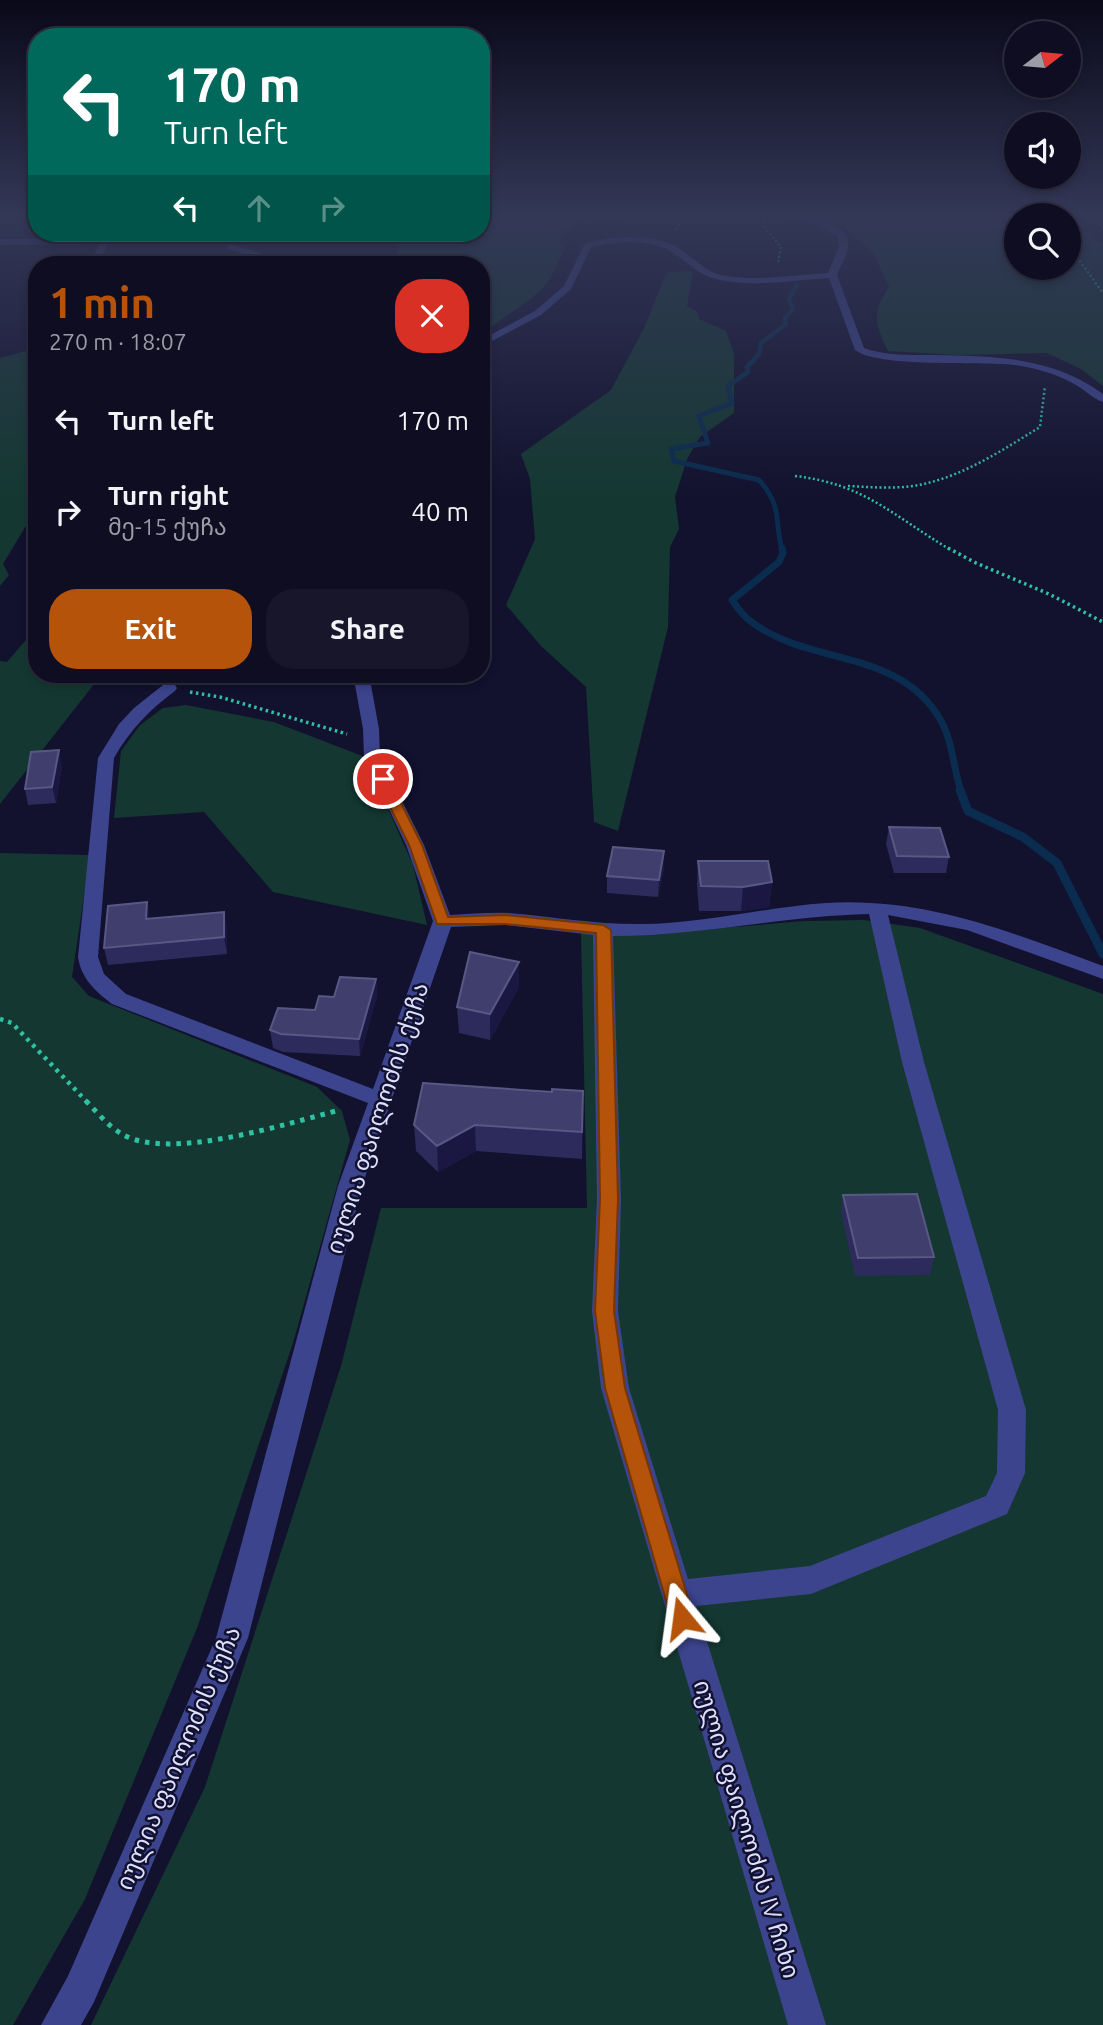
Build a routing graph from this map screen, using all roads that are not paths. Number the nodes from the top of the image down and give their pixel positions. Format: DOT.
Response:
graph roads {
  1 [pos="540,312"];
  2 [pos="846,312"];
  3 [pos="490,339"];
  4 [pos="1103,399"];
  5 [pos="363,683"];
  6 [pos="169,688"];
  7 [pos="877,908"];
  8 [pos="443,921"];
  9 [pos="603,930"];
  10 [pos="1103,973"];
  11 [pos="382,1100"];
  12 [pos="675,1594"];
  13 [pos="60,2025"];
  14 [pos="807,2025"];
  1 -- 3 [label="street"];
  2 -- 4 [label="street"];
  5 -- 8 [label="street"];
  6 -- 11 [label="street"];
  7 -- 9 [label="street"];
  7 -- 10 [label="street"];
  7 -- 12 [label="street"];
  8 -- 9 [label="street"];
  8 -- 11 [label="street, იულია ფაილოძის ქუჩა"];
  9 -- 12 [label="street, იულია ფაილოძის IV ჩიხი"];
  11 -- 13 [label="street, იულია ფაილოძის ქუჩა"];
  12 -- 14 [label="street, იულია ფაილოძის IV ჩიხი"];
}
